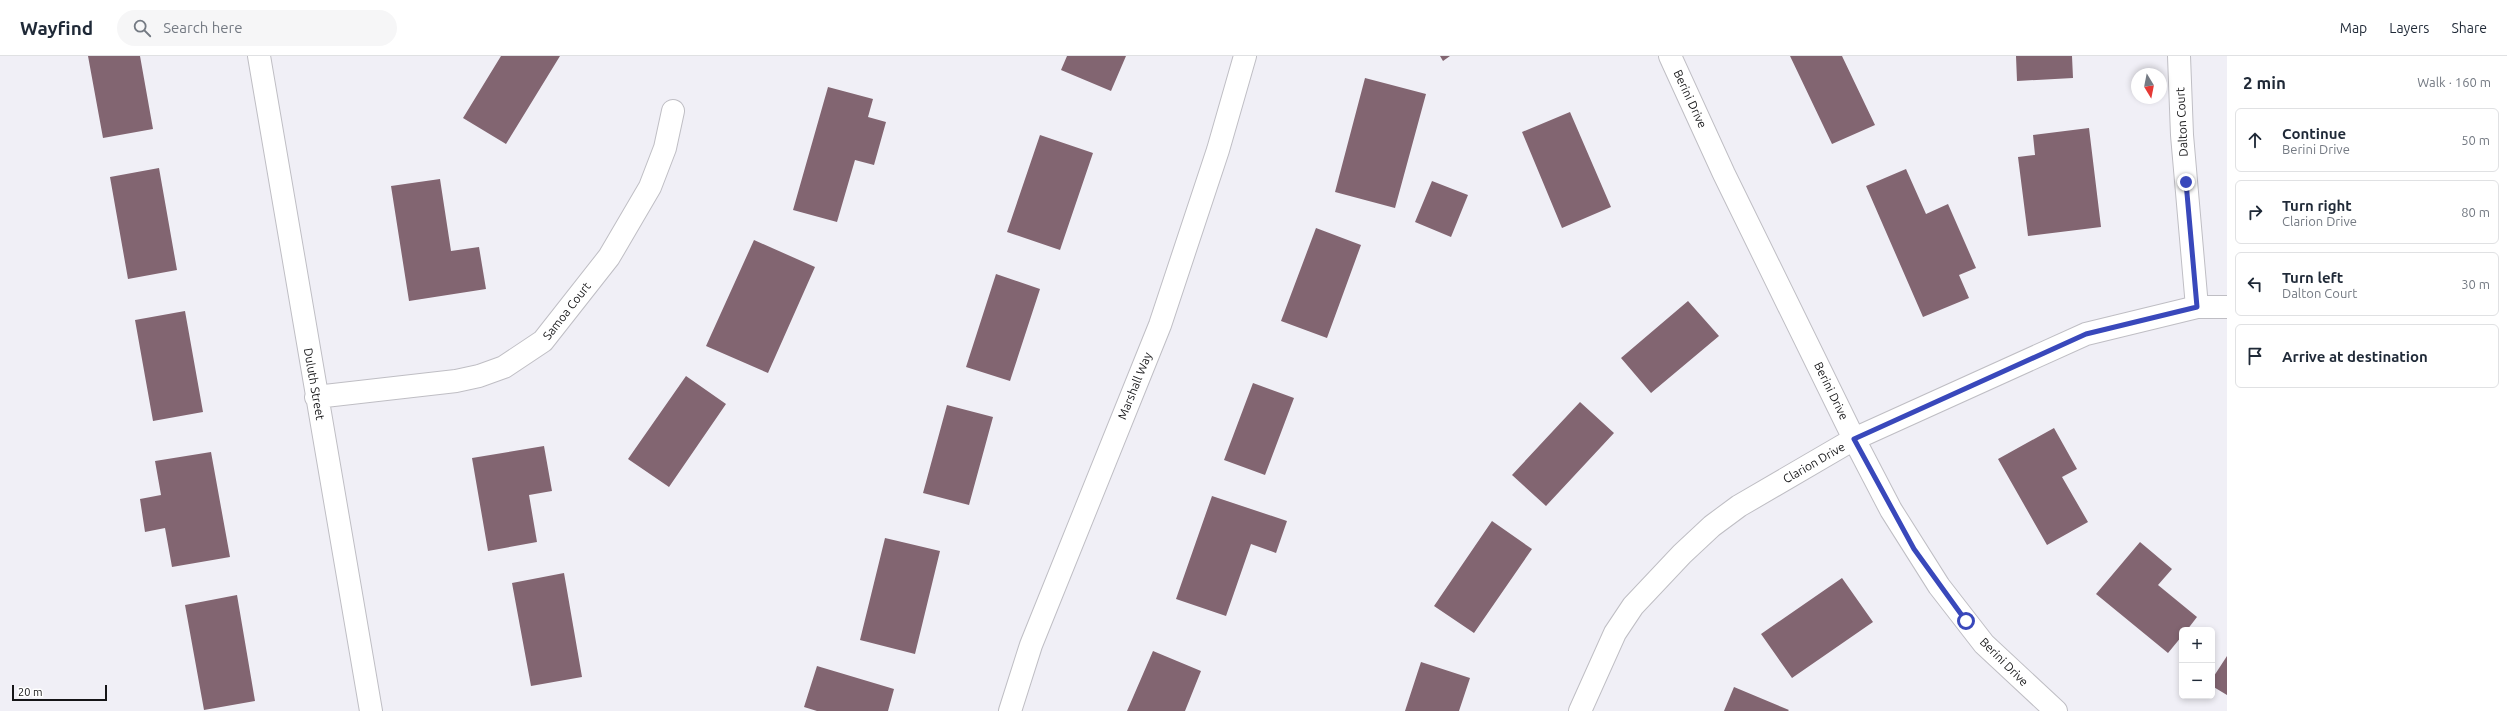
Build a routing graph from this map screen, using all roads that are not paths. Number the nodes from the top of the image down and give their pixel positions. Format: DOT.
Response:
graph roads {
  1 [pos="258,56"];
  2 [pos="1245,56"];
  3 [pos="1670,56"];
  4 [pos="2179,56"];
  5 [pos="673,111"];
  6 [pos="2197,307"];
  7 [pos="2227,307"];
  8 [pos="316,397"];
  9 [pos="1854,439"];
  10 [pos="370,711"];
  11 [pos="1010,711"];
  12 [pos="1580,711"];
  13 [pos="2056,711"];
  1 -- 8 [label="street, Duluth Street"];
  2 -- 11 [label="street, Marshall Way"];
  3 -- 9 [label="street, Berini Drive"];
  4 -- 6 [label="street, Dalton Court"];
  5 -- 8 [label="street, Samoa Court"];
  6 -- 7 [label="street, Clarion Drive"];
  6 -- 9 [label="street, Clarion Drive"];
  8 -- 10 [label="street, Duluth Street"];
  9 -- 12 [label="street, Clarion Drive"];
  9 -- 13 [label="street, Berini Drive"];
}
